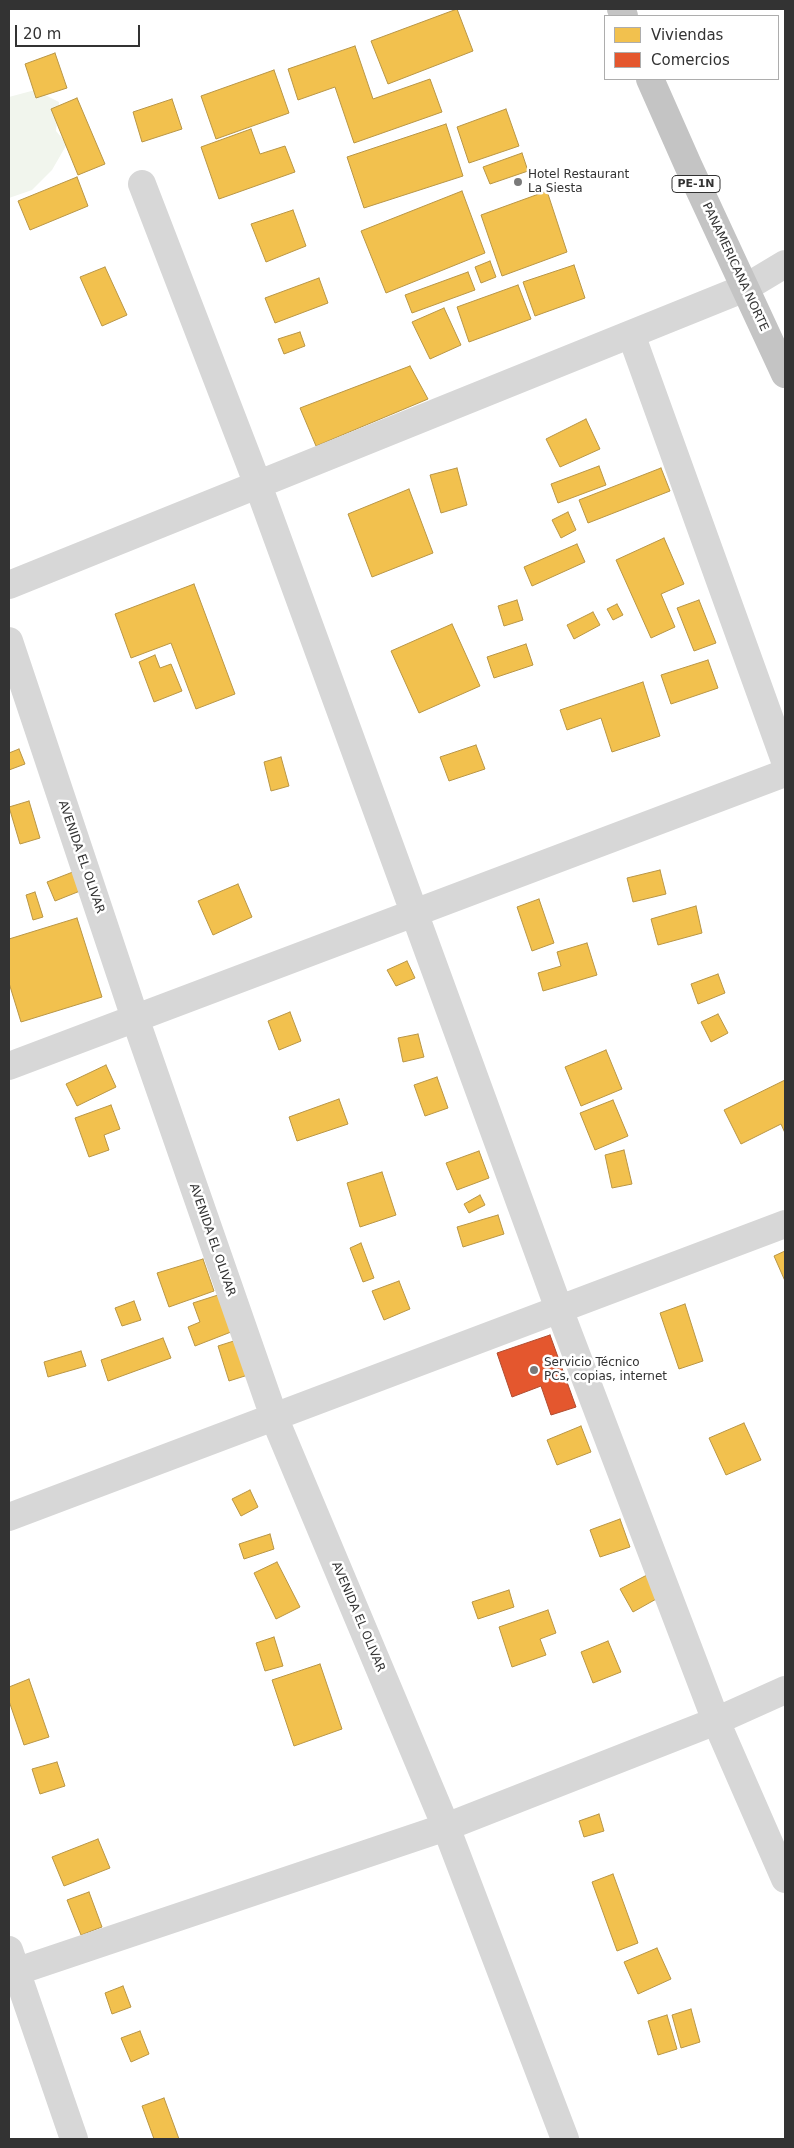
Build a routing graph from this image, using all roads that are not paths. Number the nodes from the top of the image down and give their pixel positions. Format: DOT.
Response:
graph roads {
  1 [pos="650,80"];
  2 [pos="142,184"];
  3 [pos="785,264"];
  4 [pos="745,288"];
  5 [pos="631,334"];
  6 [pos="785,374"];
  7 [pos="258,485"];
  8 [pos="9,585"];
  9 [pos="9,641"];
  10 [pos="785,762"];
  11 [pos="785,774"];
  12 [pos="416,912"];
  13 [pos="135,1018"];
  14 [pos="9,1066"];
  15 [pos="785,1224"];
  16 [pos="559,1309"];
  17 [pos="274,1417"];
  18 [pos="9,1517"];
  19 [pos="785,1690"];
  20 [pos="716,1721"];
  21 [pos="446,1827"];
  22 [pos="785,1878"];
  23 [pos="11,1965"];
  24 [pos="74,2139"];
  25 [pos="565,2139"];
  1 -- 4 [label="highway, PANAMERICANA NORTE / PE-1N"];
  2 -- 7 [label="street"];
  3 -- 4 [label="street"];
  4 -- 5 [label="street"];
  4 -- 6 [label="highway, PANAMERICANA NORTE / PE-1N"];
  5 -- 7 [label="street"];
  5 -- 10 [label="street"];
  7 -- 8 [label="street"];
  7 -- 12 [label="street"];
  9 -- 13 [label="street, AVENIDA EL OLIVAR"];
  11 -- 12 [label="street"];
  12 -- 13 [label="street"];
  12 -- 16 [label="street"];
  13 -- 14 [label="street"];
  13 -- 17 [label="street, AVENIDA EL OLIVAR"];
  15 -- 16 [label="street"];
  16 -- 17 [label="street"];
  16 -- 20 [label="street"];
  17 -- 18 [label="street"];
  17 -- 21 [label="street, AVENIDA EL OLIVAR"];
  19 -- 20 [label="street"];
  20 -- 21 [label="street"];
  20 -- 22 [label="street"];
  21 -- 23 [label="street"];
  21 -- 25 [label="street, AVENIDA EL OLIVAR"];
  23 -- 24 [label="street"];
}
